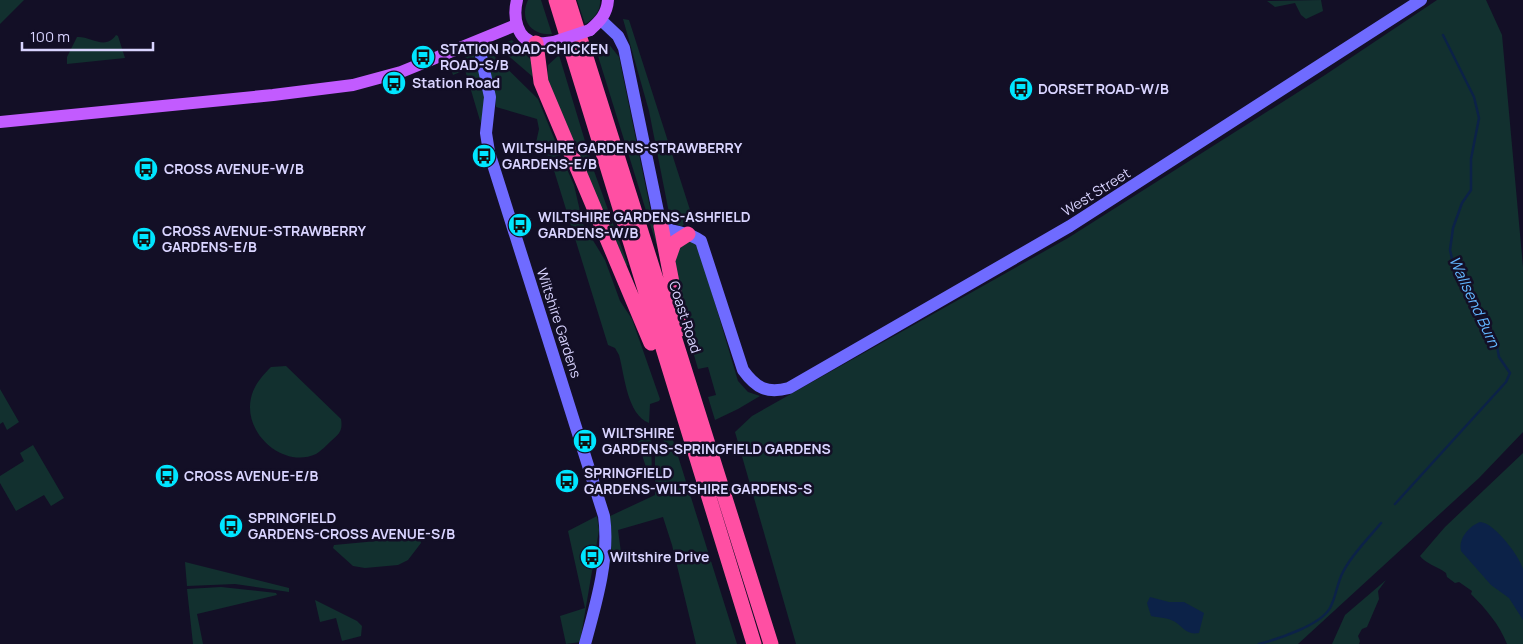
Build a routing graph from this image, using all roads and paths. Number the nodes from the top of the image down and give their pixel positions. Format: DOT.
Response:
graph roads {
  1 [pos="517,0"];
  2 [pos="556,0"];
  3 [pos="568,0"];
  4 [pos="608,0"];
  5 [pos="1421,0"];
  6 [pos="601,20"];
  7 [pos="516,25"];
  8 [pos="478,42"];
  9 [pos="536,43"];
  10 [pos="0,122"];
  11 [pos="661,226"];
  12 [pos="688,234"];
  13 [pos="668,260"];
  14 [pos="700,416"];
  15 [pos="708,497"];
  16 [pos="585,644"];
  17 [pos="754,644"];
  18 [pos="771,644"];
  1 -- 7 [label="main road"];
  2 -- 15 [label="highway"];
  3 -- 14 [label="highway, Coast Road"];
  4 -- 6 [label="main road"];
  5 -- 12 [label="street, West Street"];
  6 -- 9 [label="main road, bridge"];
  6 -- 11 [label="street"];
  7 -- 8 [label="main road"];
  7 -- 9 [label="main road"];
  8 -- 10 [label="main road"];
  8 -- 16 [label="street, Wiltshire Gardens"];
  9 -- 15 [label="highway"];
  11 -- 12 [label="street"];
  11 -- 13 [label="highway"];
  12 -- 13 [label="highway"];
  13 -- 14 [label="highway"];
  14 -- 18 [label="highway, Coast Road"];
  15 -- 17 [label="highway"];
}
